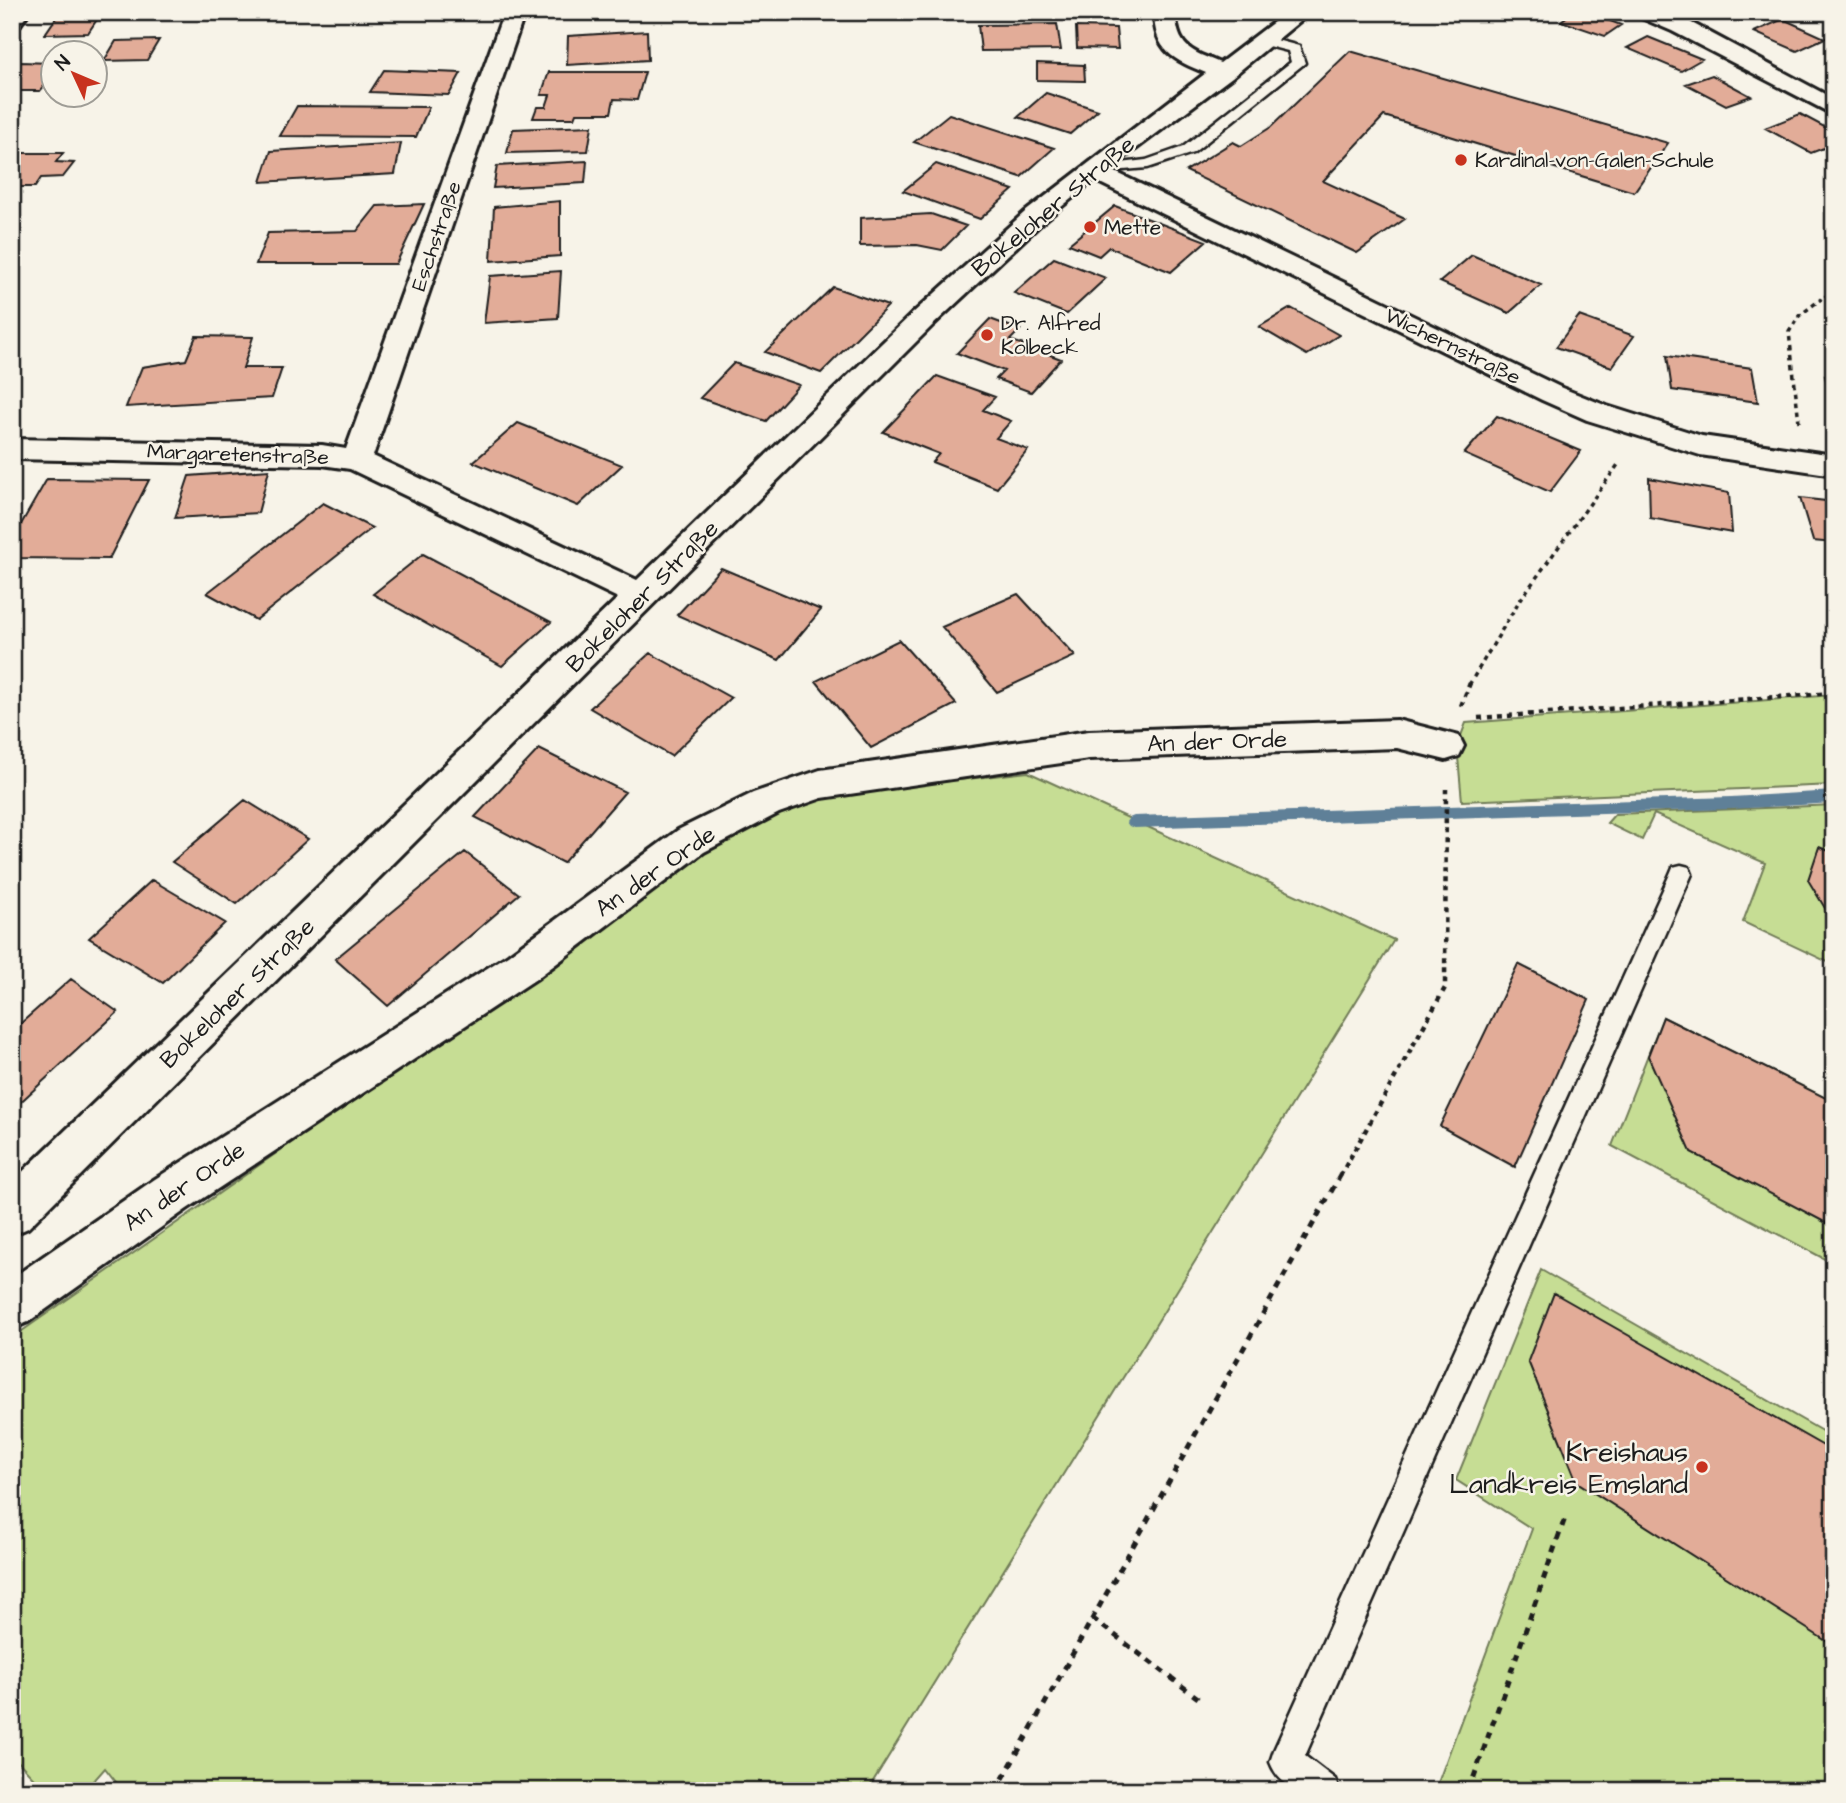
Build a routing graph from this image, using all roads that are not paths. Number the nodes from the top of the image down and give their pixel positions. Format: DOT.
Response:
graph roads {
  1 [pos="19,12"];
  2 [pos="515,12"];
  3 [pos="1165,12"];
  4 [pos="1301,12"];
  5 [pos="1644,12"];
  6 [pos="12,20"];
  7 [pos="1265,41"];
  8 [pos="1224,72"];
  9 [pos="1834,108"];
  10 [pos="1092,170"];
  11 [pos="12,449"];
  12 [pos="357,460"];
  13 [pos="1821,464"];
  14 [pos="642,596"];
  15 [pos="1451,732"];
  16 [pos="1681,874"];
  17 [pos="12,1213"];
  18 [pos="12,1306"];
  19 [pos="1324,1791"];
  1 -- 6 [label="street"];
  2 -- 12 [label="street, Eschstraße"];
  3 -- 8 [label="street"];
  4 -- 7 [label="street, Bokeloher Straße"];
  5 -- 9 [label="street"];
  7 -- 8 [label="street, Bokeloher Straße"];
  7 -- 10 [label="lane"];
  8 -- 10 [label="street, Bokeloher Straße"];
  10 -- 13 [label="street, Wichernstraße"];
  10 -- 14 [label="street, Bokeloher Straße"];
  11 -- 12 [label="street, Margaretenstraße"];
  12 -- 14 [label="street, Margaretenstraße"];
  14 -- 17 [label="street, Bokeloher Straße"];
  15 -- 18 [label="street, An der Orde"];
  16 -- 19 [label="lane"];
}
